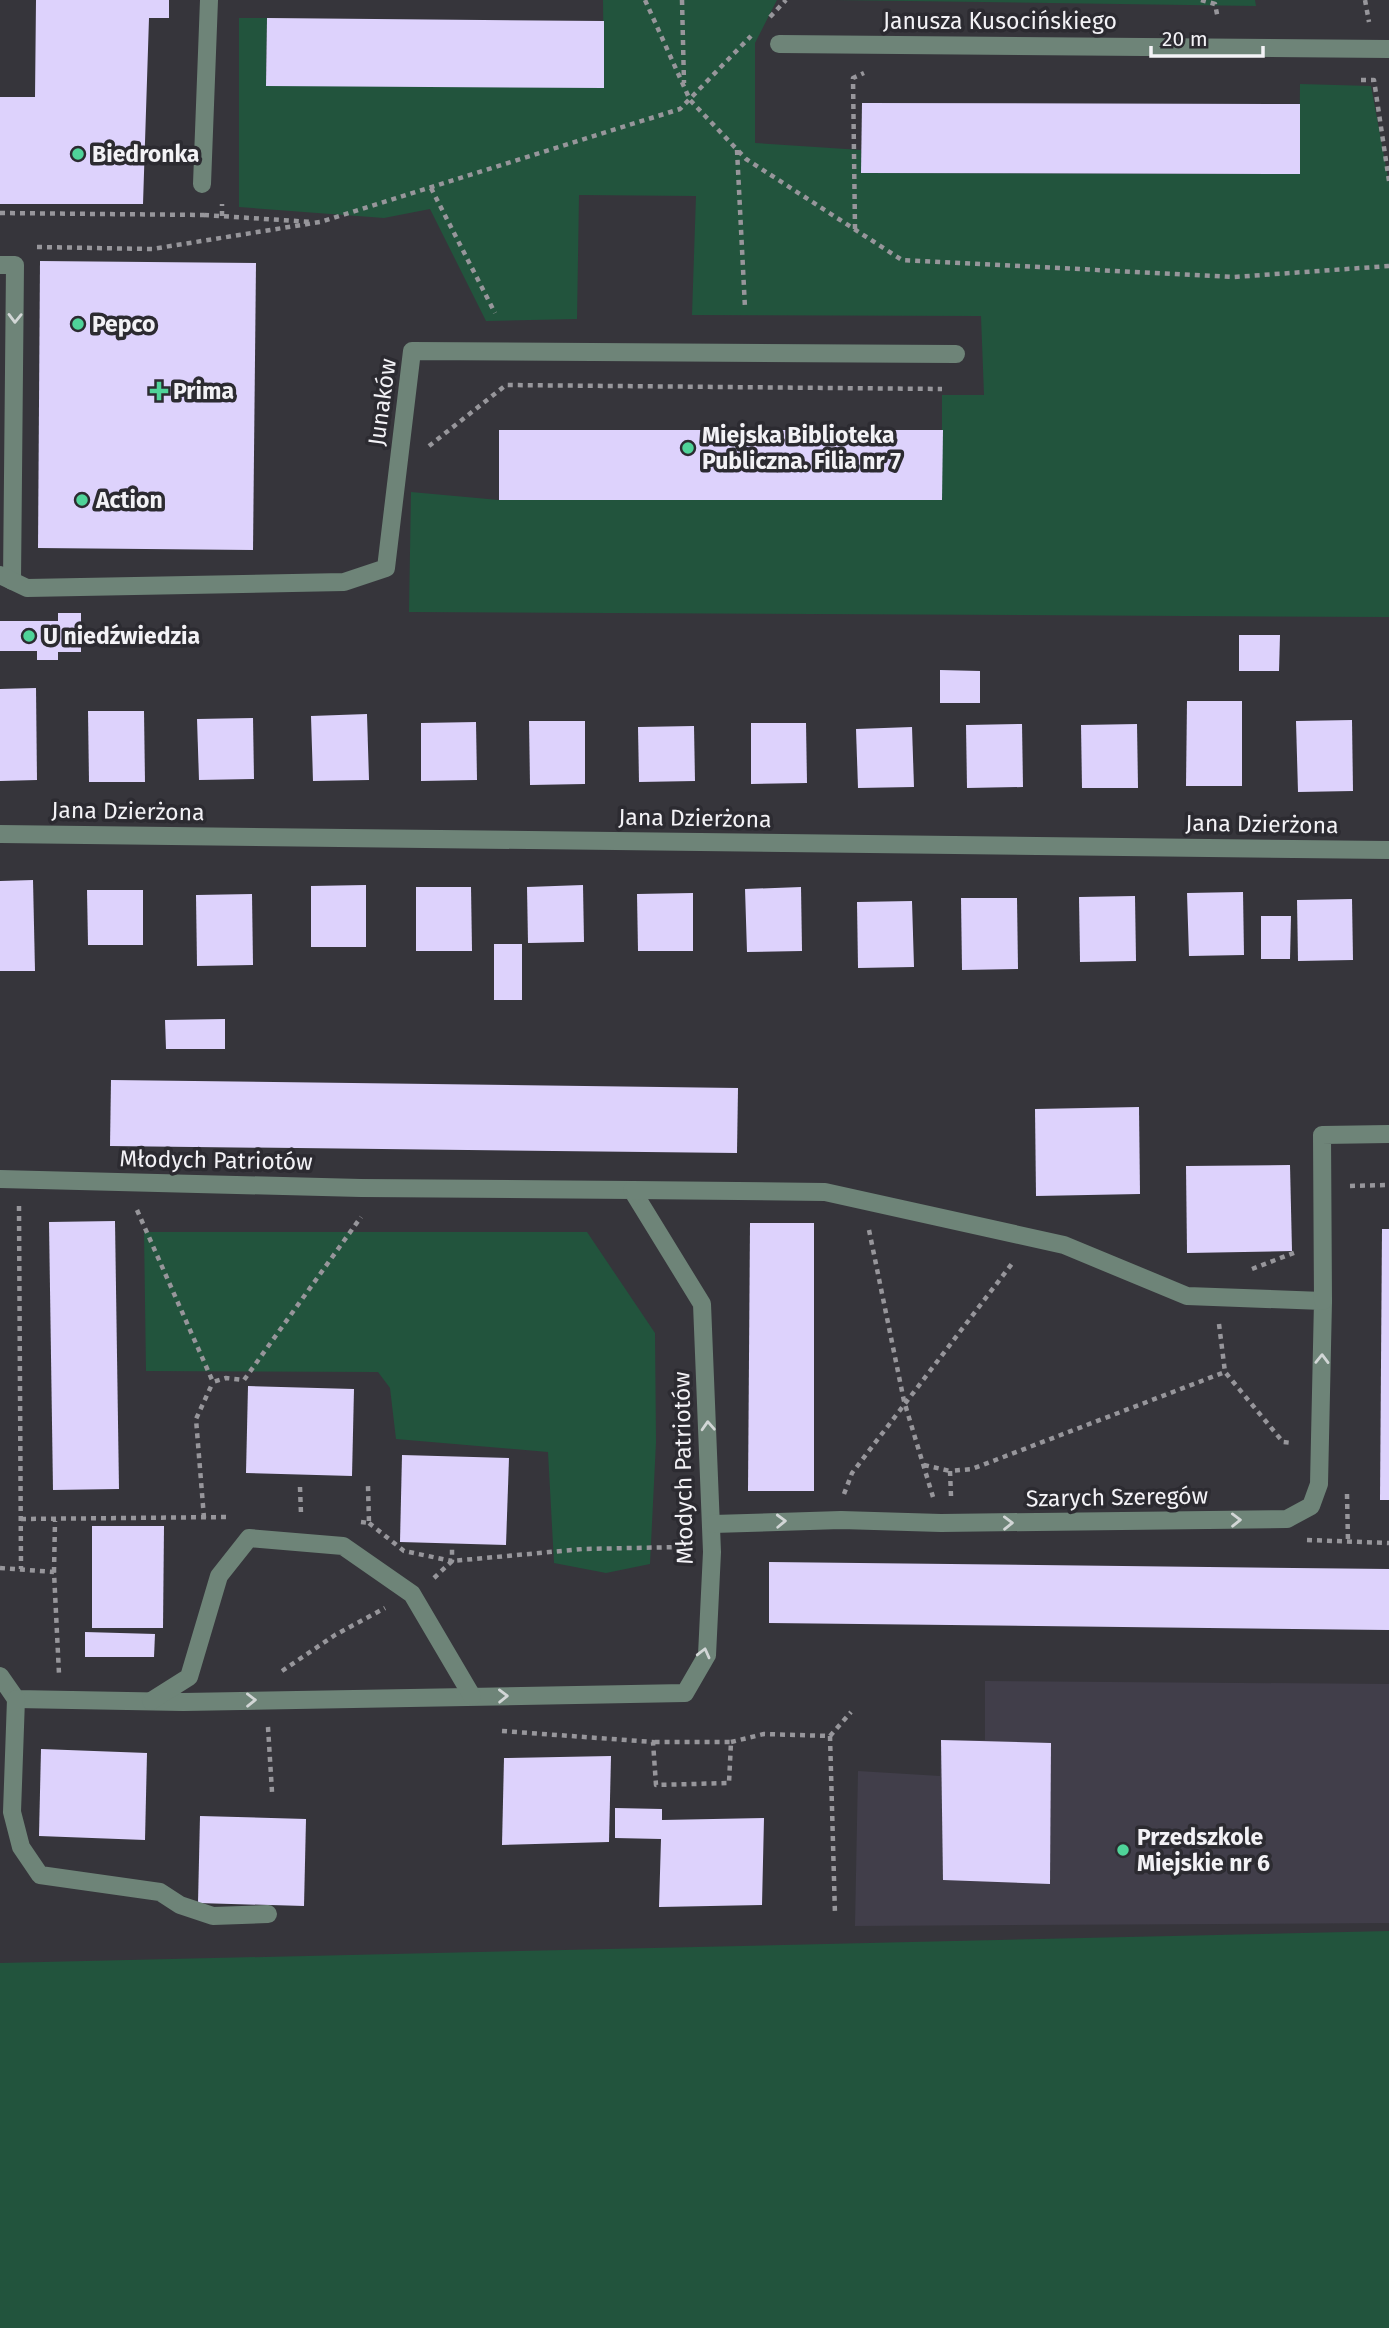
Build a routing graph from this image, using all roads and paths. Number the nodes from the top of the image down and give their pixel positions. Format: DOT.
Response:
graph roads {
  1 [pos="209,0"];
  2 [pos="645,0"];
  3 [pos="682,0"];
  4 [pos="786,0"];
  5 [pos="1365,0"];
  6 [pos="767,20"];
  7 [pos="1370,26"];
  8 [pos="757,30"];
  9 [pos="779,44"];
  10 [pos="1389,49"];
  11 [pos="853,78"];
  12 [pos="1374,80"];
  13 [pos="684,88"];
  14 [pos="690,100"];
  15 [pos="737,149"];
  16 [pos="1389,181"];
  17 [pos="202,184"];
  18 [pos="431,188"];
  19 [pos="0,213"];
  20 [pos="204,215"];
  21 [pos="320,222"];
  22 [pos="855,230"];
  23 [pos="8,265"];
  24 [pos="1389,266"];
  25 [pos="745,308"];
  26 [pos="495,313"];
  27 [pos="956,354"];
  28 [pos="942,389"];
  29 [pos="397,471"];
  30 [pos="6,578"];
  31 [pos="0,834"];
  32 [pos="1389,850"];
  33 [pos="1389,1134"];
  34 [pos="0,1179"];
  35 [pos="1389,1185"];
  36 [pos="1345,1186"];
  37 [pos="632,1190"];
  38 [pos="19,1203"];
  39 [pos="136,1209"];
  40 [pos="361,1217"];
  41 [pos="866,1219"];
  42 [pos="1034,1236"];
  43 [pos="1308,1247"];
  44 [pos="1249,1271"];
  45 [pos="1323,1301"];
  46 [pos="1219,1323"];
  47 [pos="1225,1372"];
  48 [pos="213,1382"];
  49 [pos="904,1401"];
  50 [pos="1283,1442"];
  51 [pos="924,1465"];
  52 [pos="950,1471"];
  53 [pos="300,1487"];
  54 [pos="951,1497"];
  55 [pos="301,1514"];
  56 [pos="21,1519"];
  57 [pos="834,1520"];
  58 [pos="55,1521"];
  59 [pos="369,1523"];
  60 [pos="941,1523"];
  61 [pos="713,1524"];
  62 [pos="1301,1540"];
  63 [pos="1389,1543"];
  64 [pos="682,1547"];
  65 [pos="452,1548"];
  66 [pos="452,1561"];
  67 [pos="0,1568"];
  68 [pos="21,1569"];
  69 [pos="54,1572"];
  70 [pos="412,1594"];
  71 [pos="279,1673"];
  72 [pos="0,1676"];
  73 [pos="59,1676"];
  74 [pos="472,1696"];
  75 [pos="16,1699"];
  76 [pos="151,1701"];
  77 [pos="851,1712"];
  78 [pos="267,1726"];
  79 [pos="502,1731"];
  80 [pos="830,1735"];
  81 [pos="653,1742"];
  82 [pos="731,1742"];
  83 [pos="272,1792"];
  84 [pos="268,1914"];
  85 [pos="835,1915"];
  1 -- 17 [label="street"];
  2 -- 13 [label="path"];
  3 -- 13 [label="path"];
  4 -- 6 [label="path"];
  5 -- 7 [label="path"];
  8 -- 14 [label="path"];
  9 -- 10 [label="street, Janusza Kusocińskiego"];
  11 -- 22 [label="path"];
  12 -- 16 [label="path"];
  13 -- 14 [label="path"];
  14 -- 15 [label="path"];
  14 -- 18 [label="path"];
  15 -- 22 [label="path"];
  15 -- 25 [label="path"];
  17 -- 20 [label="path"];
  18 -- 21 [label="path"];
  18 -- 26 [label="path"];
  19 -- 20 [label="path"];
  20 -- 21 [label="path"];
  21 -- 23 [label="path"];
  22 -- 24 [label="path"];
  23 -- 30 [label="street, one-way"];
  27 -- 29 [label="street, Junaków"];
  28 -- 29 [label="path"];
  29 -- 30 [label="street, Junaków"];
  31 -- 32 [label="street, Jana Dzierżona"];
  33 -- 45 [label="street, Szarych Szeregów"];
  34 -- 37 [label="street, Młodych Patriotów"];
  35 -- 36 [label="path"];
  37 -- 42 [label="street"];
  61 -- 37 [label="street, Młodych Patriotów, one-way"];
  38 -- 56 [label="path"];
  39 -- 48 [label="path"];
  40 -- 48 [label="path"];
  41 -- 49 [label="path"];
  42 -- 45 [label="street"];
  42 -- 49 [label="path"];
  43 -- 44 [label="path"];
  60 -- 45 [label="street, Szarych Szeregów, one-way"];
  46 -- 47 [label="path"];
  47 -- 50 [label="path"];
  47 -- 52 [label="path"];
  48 -- 58 [label="path"];
  49 -- 51 [label="path"];
  49 -- 57 [label="path"];
  51 -- 52 [label="path"];
  51 -- 60 [label="path"];
  52 -- 54 [label="path"];
  53 -- 55 [label="path"];
  56 -- 58 [label="path"];
  56 -- 68 [label="path"];
  57 -- 60 [label="street, Szarych Szeregów"];
  61 -- 57 [label="street, Szarych Szeregów, one-way"];
  58 -- 69 [label="path"];
  59 -- 66 [label="path"];
  74 -- 61 [label="street, Młodych Patriotów, one-way"];
  62 -- 63 [label="path"];
  64 -- 66 [label="path"];
  65 -- 66 [label="path"];
  66 -- 70 [label="path"];
  67 -- 68 [label="path"];
  68 -- 69 [label="path"];
  69 -- 73 [label="path"];
  70 -- 71 [label="path"];
  70 -- 74 [label="street"];
  70 -- 76 [label="street"];
  72 -- 75 [label="street"];
  76 -- 74 [label="street, Młodych Patriotów, one-way"];
  75 -- 76 [label="street, Młodych Patriotów"];
  75 -- 84 [label="street"];
  77 -- 80 [label="path"];
  78 -- 83 [label="path"];
  79 -- 81 [label="path"];
  80 -- 82 [label="path"];
  80 -- 85 [label="path"];
  81 -- 82 [label="path"];
  81 -- 82 [label="path"];
}
